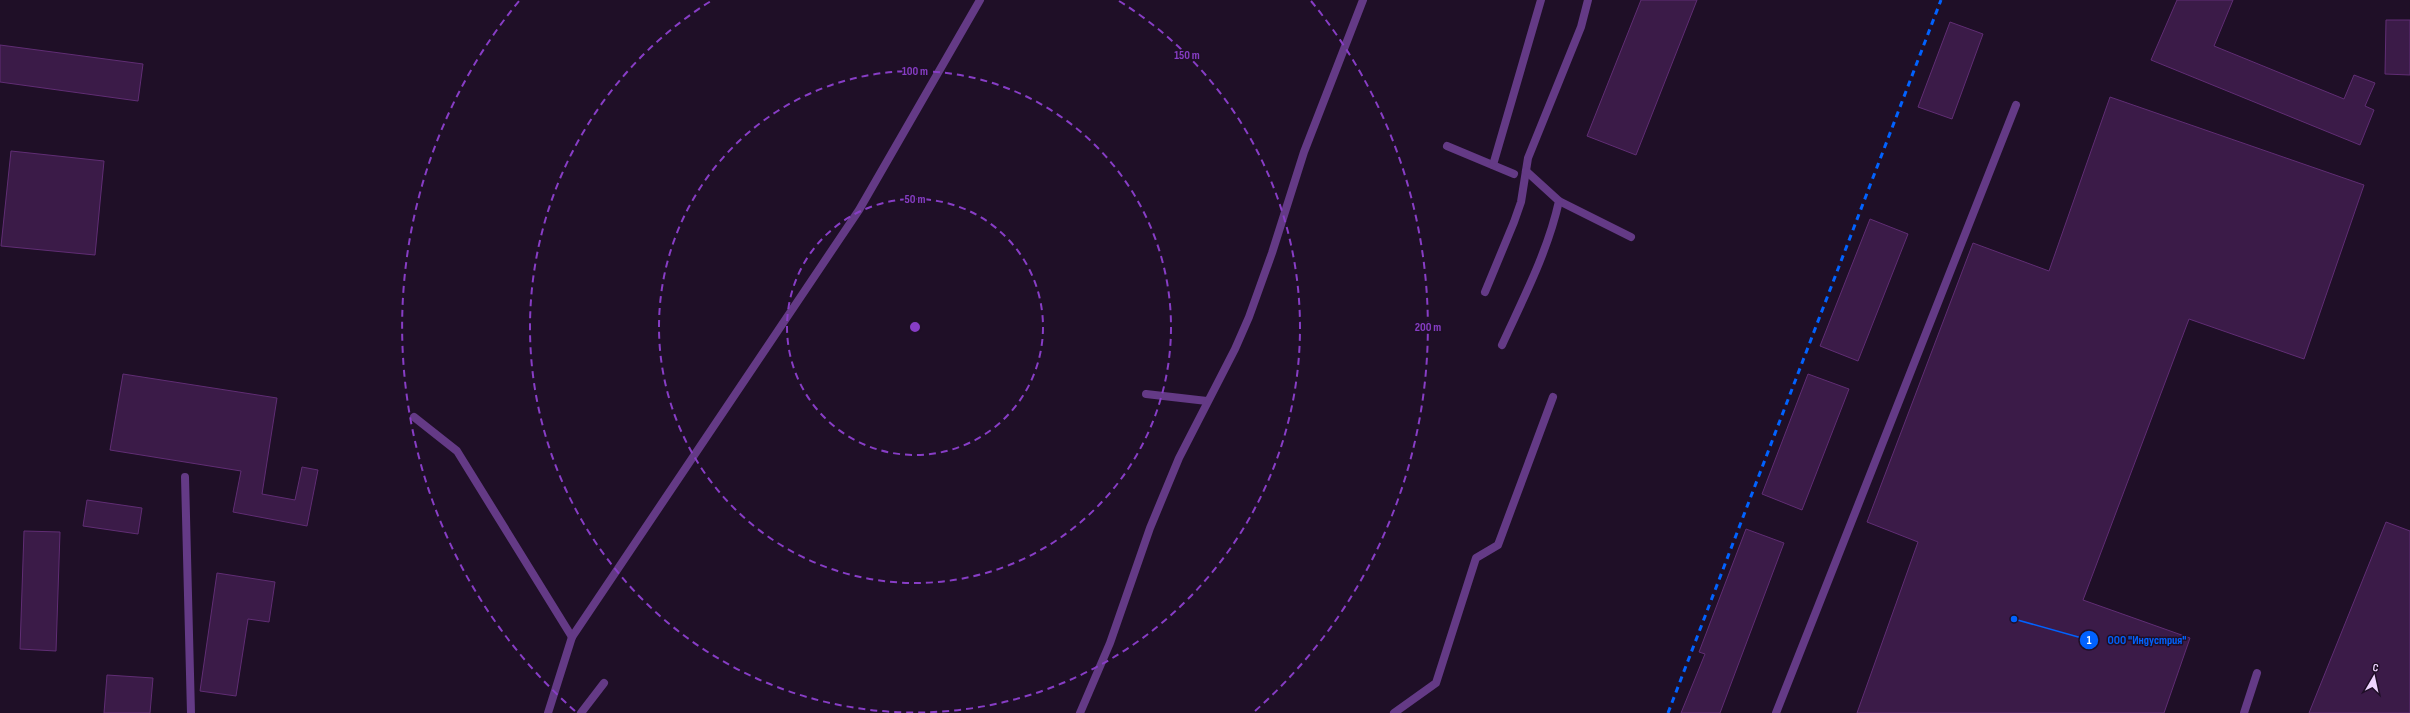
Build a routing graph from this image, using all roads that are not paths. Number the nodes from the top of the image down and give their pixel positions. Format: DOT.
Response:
graph roads {
  1 [pos="980,0"];
  2 [pos="1363,0"];
  3 [pos="1541,0"];
  4 [pos="1588,0"];
  5 [pos="2016,105"];
  6 [pos="1447,146"];
  7 [pos="1493,165"];
  8 [pos="1526,170"];
  9 [pos="1514,174"];
  10 [pos="1559,201"];
  11 [pos="1631,236"];
  12 [pos="1485,292"];
  13 [pos="1502,345"];
  14 [pos="1146,394"];
  15 [pos="1553,397"];
  16 [pos="1207,401"];
  17 [pos="414,417"];
  18 [pos="185,476"];
  19 [pos="572,637"];
  20 [pos="2257,673"];
  21 [pos="604,683"];
  22 [pos="191,713"];
  23 [pos="548,713"];
  24 [pos="581,713"];
  25 [pos="1080,713"];
  26 [pos="1394,713"];
  27 [pos="1776,713"];
  28 [pos="2244,713"];
  1 -- 19 [label="lane"];
  2 -- 16 [label="lane"];
  3 -- 7 [label="lane"];
  4 -- 8 [label="lane"];
  5 -- 27 [label="lane"];
  6 -- 7 [label="lane"];
  7 -- 9 [label="lane"];
  8 -- 10 [label="lane"];
  8 -- 12 [label="lane"];
  10 -- 11 [label="lane"];
  10 -- 13 [label="lane"];
  14 -- 16 [label="lane"];
  15 -- 26 [label="lane"];
  16 -- 25 [label="lane"];
  17 -- 19 [label="lane"];
  18 -- 22 [label="lane"];
  19 -- 23 [label="lane"];
  20 -- 28 [label="lane"];
  21 -- 24 [label="lane"];
}
